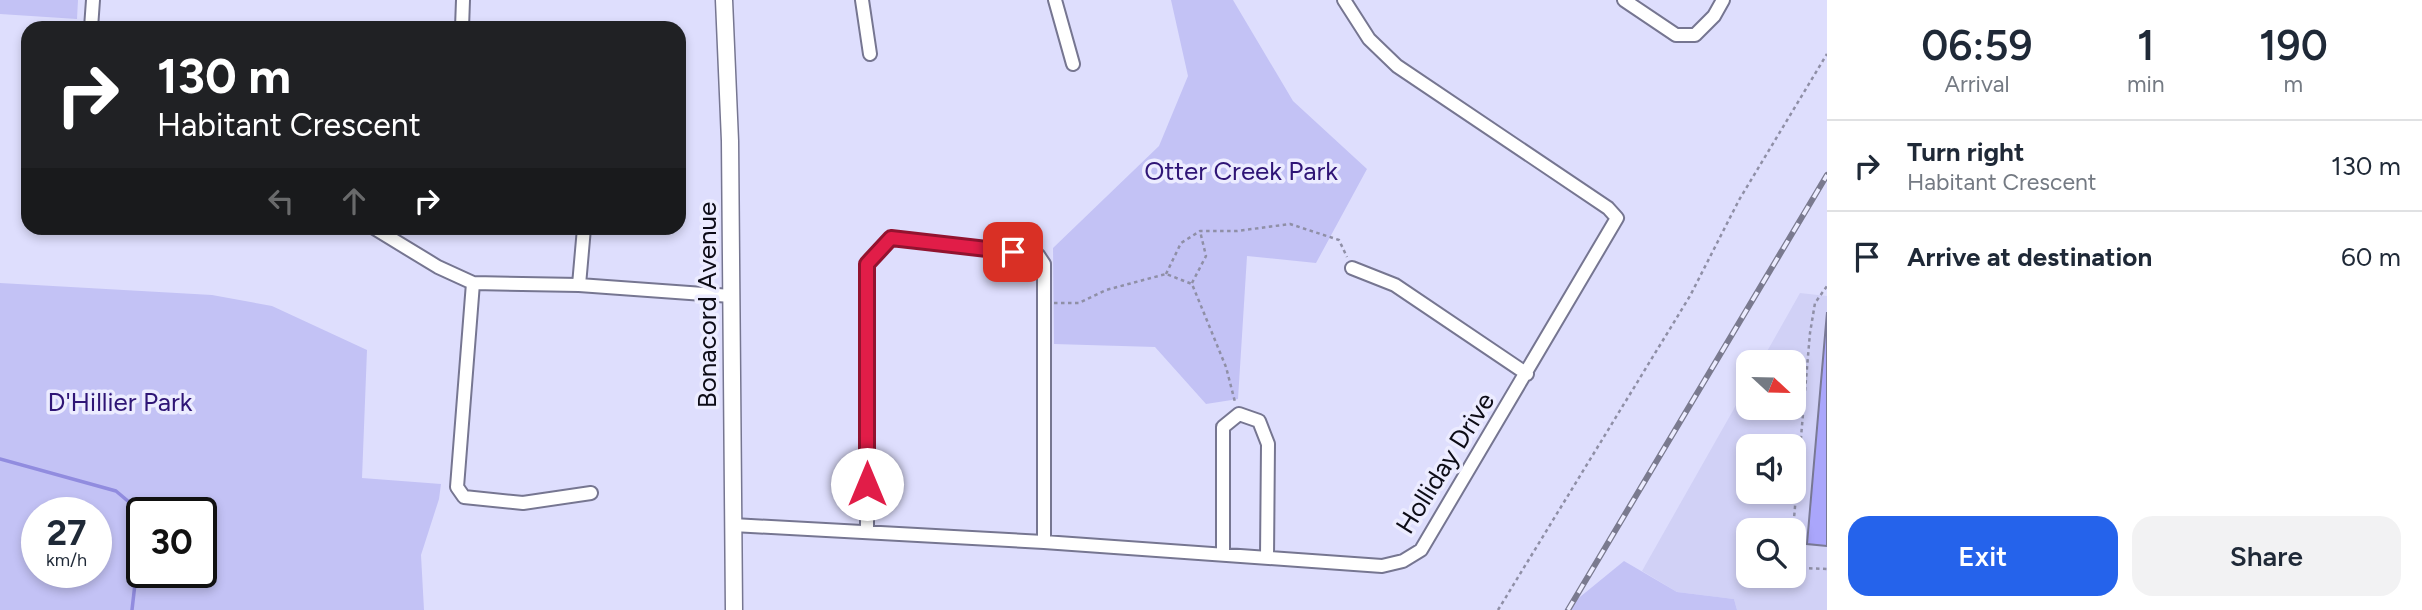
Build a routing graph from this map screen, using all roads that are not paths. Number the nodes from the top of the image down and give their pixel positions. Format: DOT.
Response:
graph roads {
  1 [pos="93,0"];
  2 [pos="463,0"];
  3 [pos="724,0"];
  4 [pos="862,0"];
  5 [pos="1055,0"];
  6 [pos="1625,0"];
  7 [pos="1723,0"];
  8 [pos="1349,2"];
  9 [pos="91,21"];
  10 [pos="462,21"];
  11 [pos="870,54"];
  12 [pos="1073,64"];
  13 [pos="385,235"];
  14 [pos="583,235"];
  15 [pos="1352,268"];
  16 [pos="473,282"];
  17 [pos="579,285"];
  18 [pos="731,296"];
  19 [pos="1527,374"];
  20 [pos="591,493"];
  21 [pos="733,525"];
  22 [pos="867,532"];
  23 [pos="1044,542"];
  24 [pos="1223,554"];
  25 [pos="1267,557"];
  26 [pos="734,610"];
  1 -- 9 [label="street"];
  2 -- 10 [label="street"];
  3 -- 18 [label="street, Bonacord Avenue"];
  4 -- 11 [label="street"];
  5 -- 12 [label="street"];
  6 -- 7 [label="street"];
  8 -- 19 [label="street, Holliday Drive"];
  13 -- 16 [label="street"];
  14 -- 17 [label="street"];
  15 -- 19 [label="street"];
  16 -- 17 [label="street"];
  16 -- 20 [label="street"];
  17 -- 18 [label="street"];
  18 -- 21 [label="street, Bonacord Avenue"];
  19 -- 25 [label="street, Holliday Drive"];
  21 -- 22 [label="street, Holliday Drive"];
  21 -- 26 [label="street, Bonacord Avenue"];
  22 -- 23 [label="street, Holliday Drive"];
  22 -- 23 [label="street"];
  23 -- 24 [label="street, Holliday Drive"];
  24 -- 25 [label="street, Holliday Drive"];
  24 -- 25 [label="street"];
}
